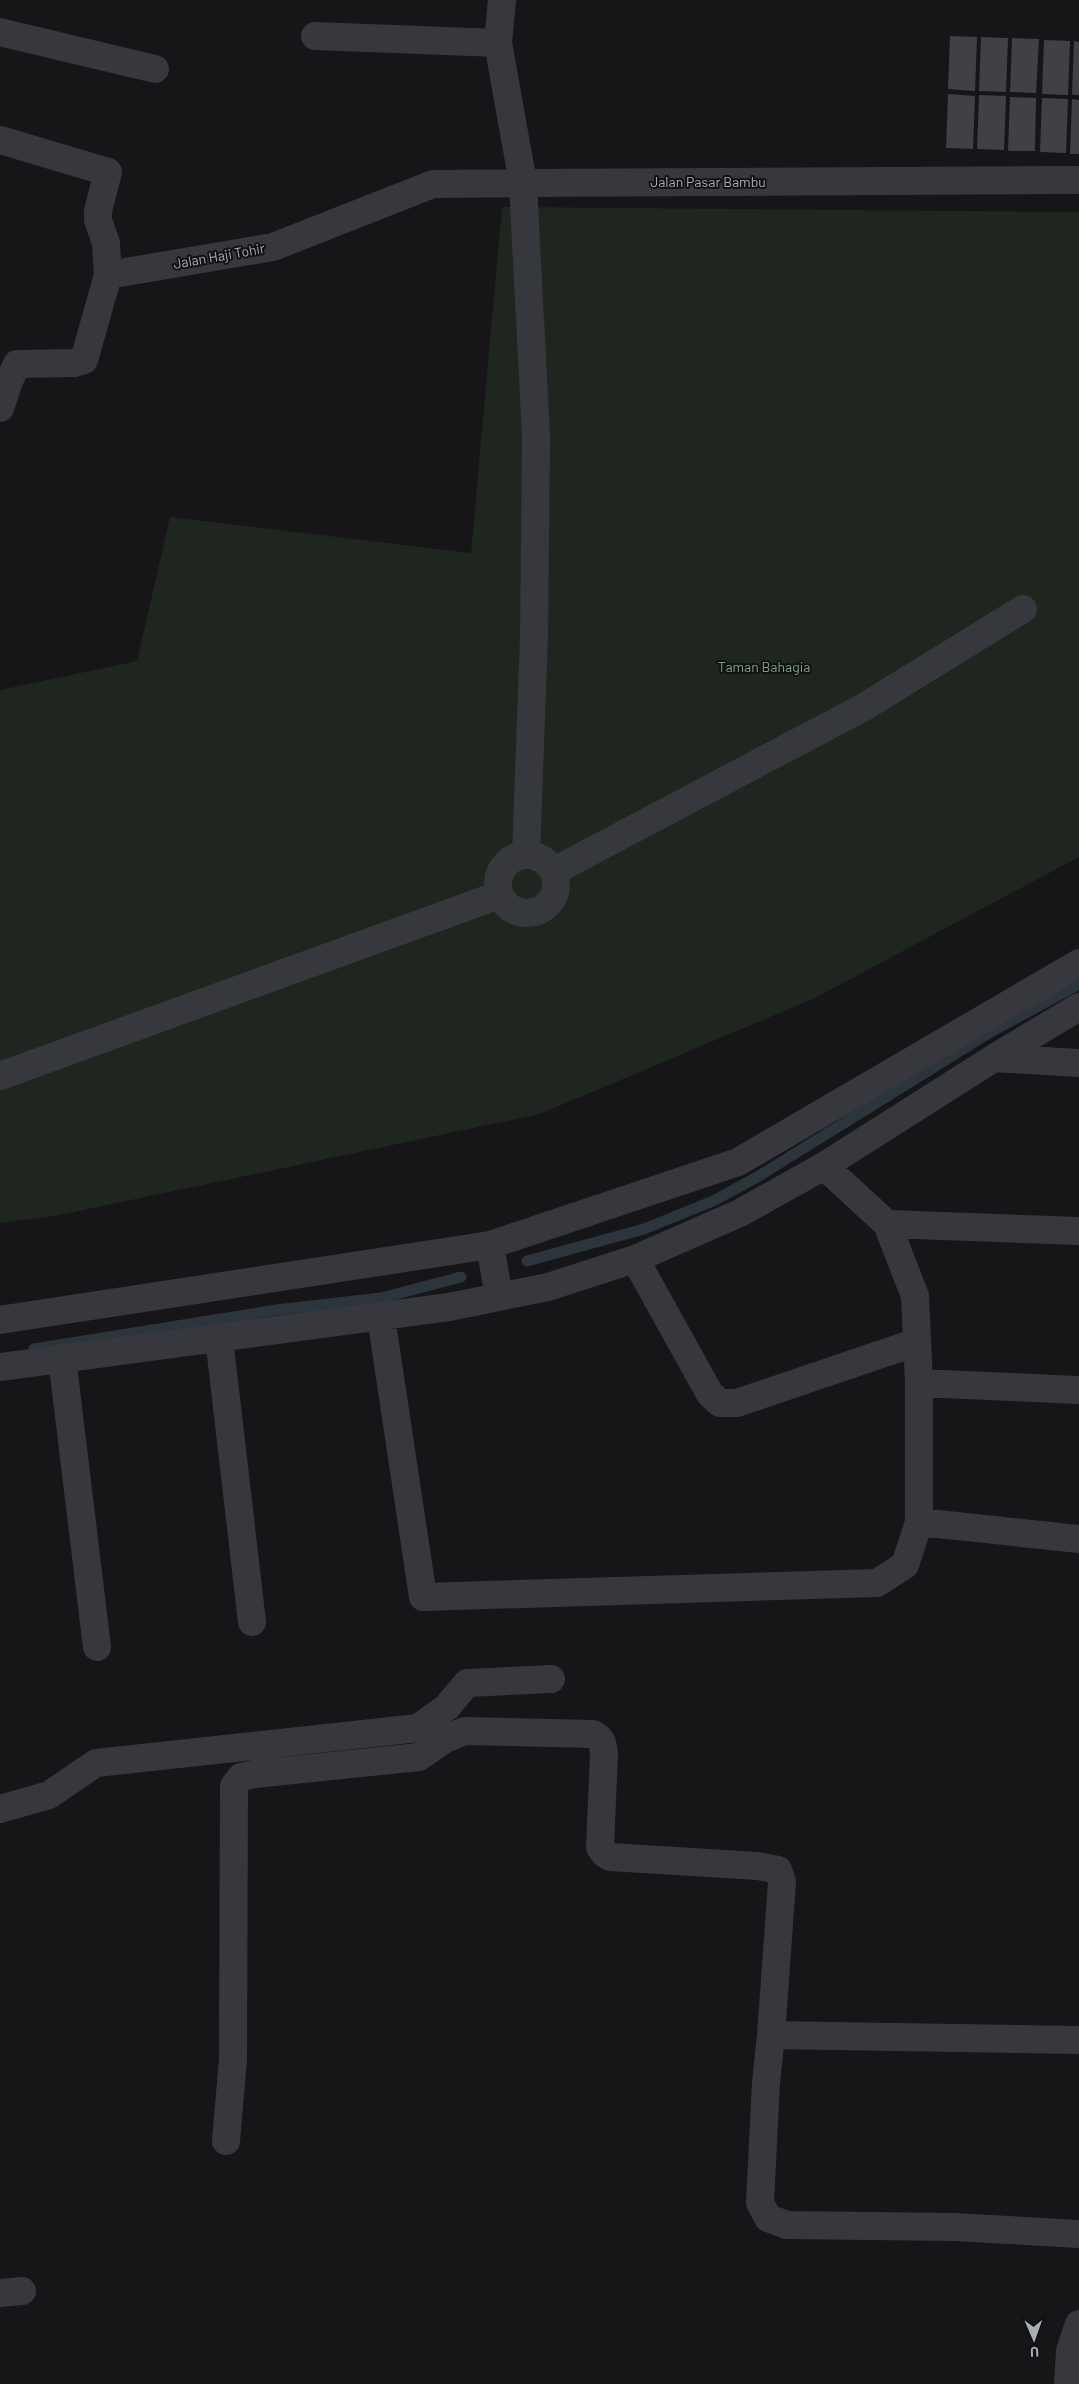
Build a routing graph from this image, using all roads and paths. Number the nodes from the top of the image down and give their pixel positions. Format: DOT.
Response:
graph roads {
  1 [pos="502,0"];
  2 [pos="0,32"];
  3 [pos="315,36"];
  4 [pos="498,42"];
  5 [pos="155,69"];
  6 [pos="0,140"];
  7 [pos="1079,180"];
  8 [pos="523,183"];
  9 [pos="108,275"];
  10 [pos="0,408"];
  11 [pos="1023,609"];
  12 [pos="526,854"];
  13 [pos="554,872"];
  14 [pos="499,895"];
  15 [pos="1079,963"];
  16 [pos="1079,1006"];
  17 [pos="994,1058"];
  18 [pos="1079,1063"];
  19 [pos="0,1076"];
  20 [pos="824,1166"];
  21 [pos="887,1224"];
  22 [pos="1079,1231"];
  23 [pos="490,1245"];
  24 [pos="635,1259"];
  25 [pos="499,1296"];
  26 [pos="381,1317"];
  27 [pos="0,1320"];
  28 [pos="219,1338"];
  29 [pos="917,1342"];
  30 [pos="62,1358"];
  31 [pos="0,1368"];
  32 [pos="919,1384"];
  33 [pos="1079,1390"];
  34 [pos="919,1522"];
  35 [pos="1079,1539"];
  36 [pos="252,1622"];
  37 [pos="97,1647"];
  38 [pos="551,1679"];
  39 [pos="0,1809"];
  40 [pos="771,2035"];
  41 [pos="1079,2040"];
  42 [pos="226,2141"];
  43 [pos="1079,2234"];
  44 [pos="1079,2324"];
  45 [pos="1068,2384"];
  1 -- 4 [label="street"];
  2 -- 5 [label="street"];
  3 -- 4 [label="street"];
  4 -- 8 [label="street"];
  6 -- 9 [label="street"];
  7 -- 8 [label="street, Jalan Pasar Bambu"];
  8 -- 9 [label="street, Jalan Haji Tohir"];
  8 -- 12 [label="street"];
  9 -- 10 [label="street"];
  11 -- 13 [label="street"];
  12 -- 13 [label="street"];
  12 -- 14 [label="street"];
  13 -- 14 [label="street"];
  14 -- 19 [label="street"];
  15 -- 23 [label="street"];
  16 -- 17 [label="street"];
  17 -- 18 [label="street"];
  17 -- 20 [label="street"];
  20 -- 21 [label="street"];
  20 -- 24 [label="street"];
  21 -- 22 [label="street"];
  21 -- 29 [label="street"];
  23 -- 25 [label="street"];
  23 -- 27 [label="street"];
  24 -- 25 [label="street"];
  24 -- 29 [label="street"];
  25 -- 26 [label="street"];
  26 -- 28 [label="street"];
  26 -- 34 [label="street"];
  28 -- 30 [label="street"];
  28 -- 36 [label="street"];
  29 -- 32 [label="street"];
  30 -- 31 [label="street"];
  30 -- 37 [label="street"];
  32 -- 33 [label="street"];
  32 -- 34 [label="street"];
  34 -- 35 [label="street"];
  38 -- 39 [label="street"];
  40 -- 41 [label="street"];
  40 -- 42 [label="street"];
  40 -- 43 [label="street"];
  44 -- 45 [label="street"];
}
